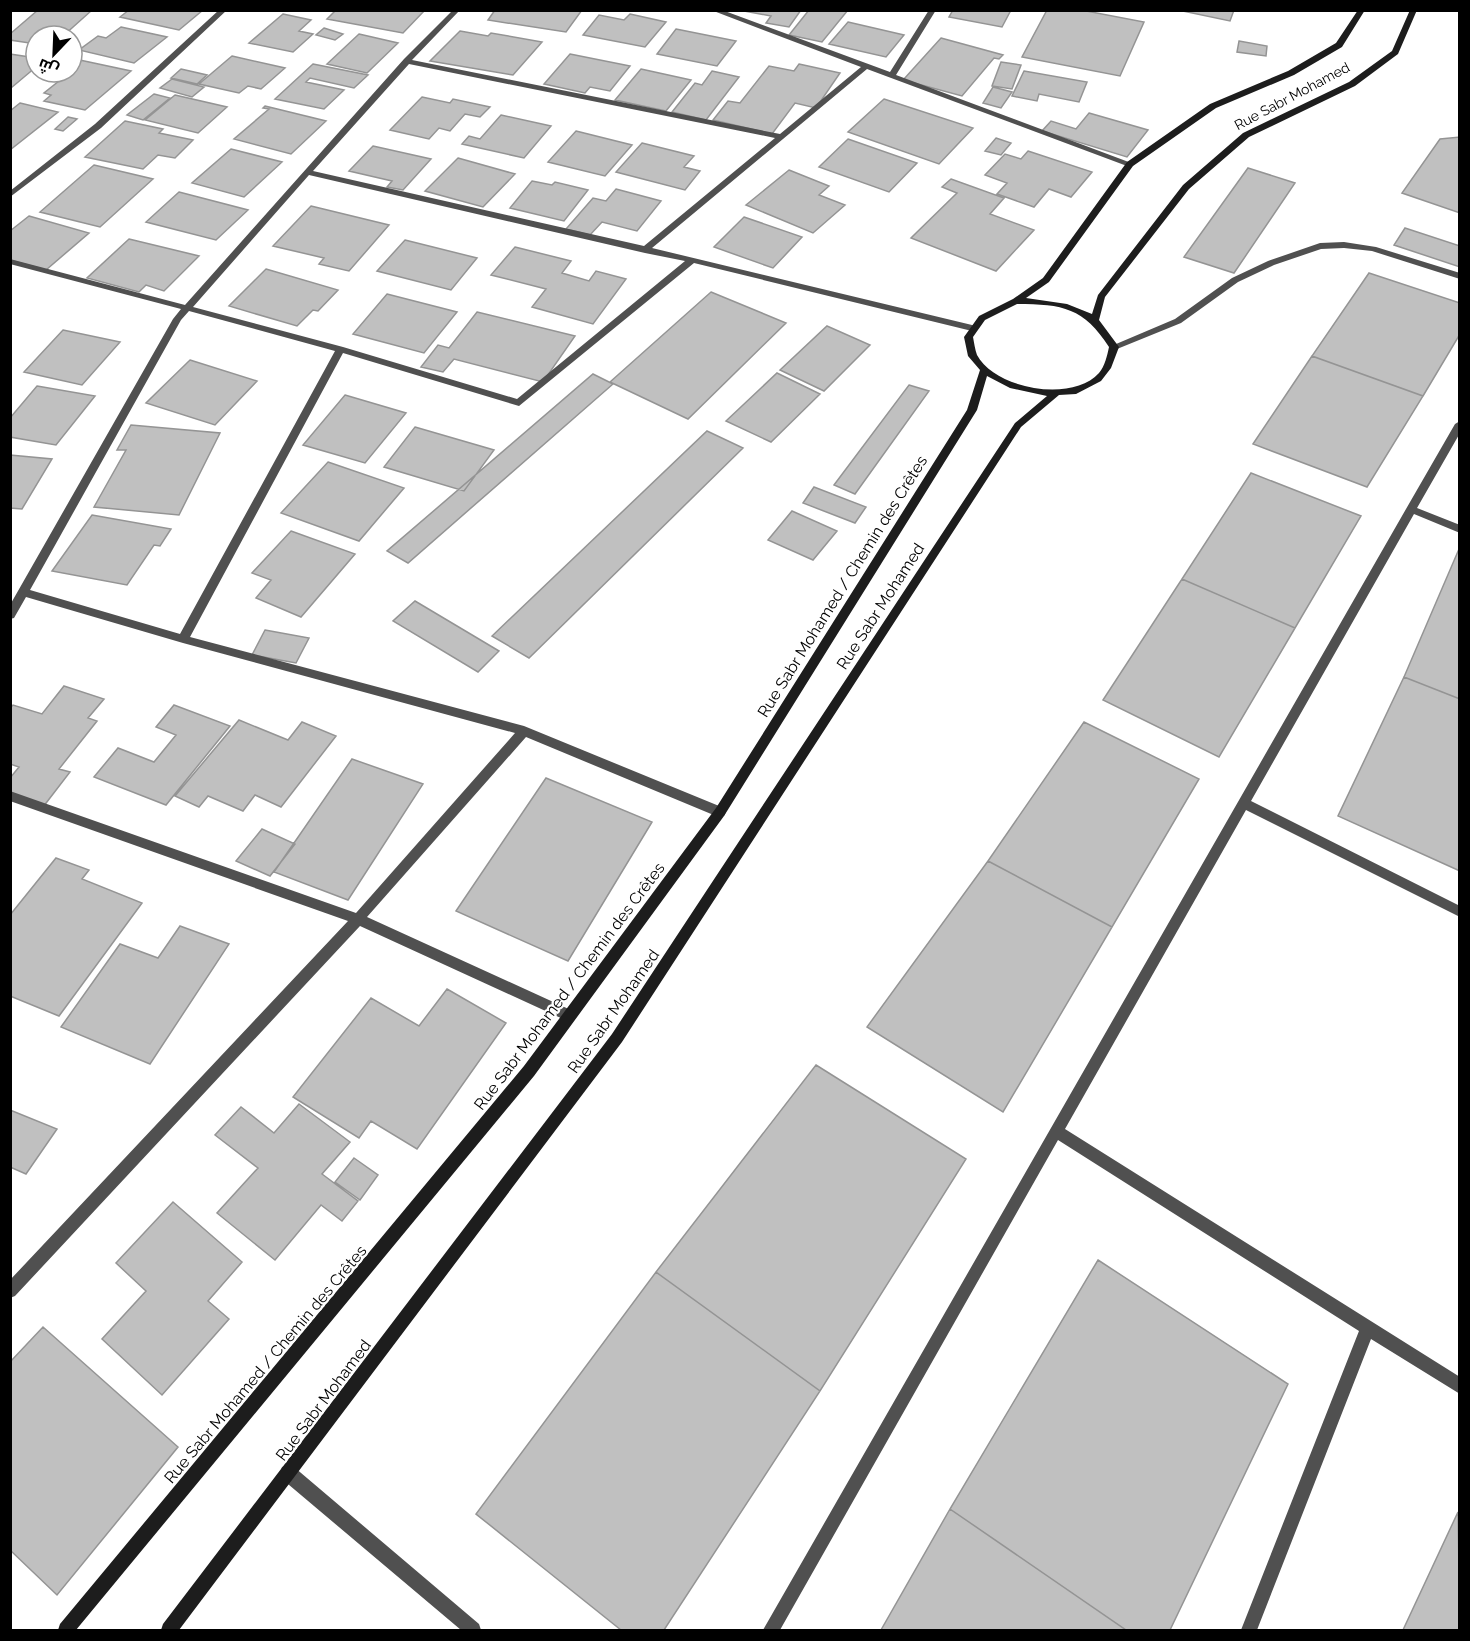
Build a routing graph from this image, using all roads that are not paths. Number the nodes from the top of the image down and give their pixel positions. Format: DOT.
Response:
graph roads {
  1 [pos="224,10"];
  2 [pos="457,10"];
  3 [pos="714,10"];
  4 [pos="933,10"];
  5 [pos="1362,10"];
  6 [pos="1414,10"];
  7 [pos="730,13"];
  8 [pos="407,61"];
  9 [pos="867,66"];
  10 [pos="891,76"];
  11 [pos="781,137"];
  12 [pos="1130,164"];
  13 [pos="309,173"];
  14 [pos="10,195"];
  15 [pos="645,250"];
  16 [pos="692,260"];
  17 [pos="10,261"];
  18 [pos="1460,276"];
  19 [pos="1016,301"];
  20 [pos="186,308"];
  21 [pos="1094,321"];
  22 [pos="972,328"];
  23 [pos="1114,346"];
  24 [pos="340,349"];
  25 [pos="984,371"];
  26 [pos="1056,393"];
  27 [pos="1460,424"];
  28 [pos="1411,509"];
  29 [pos="1460,528"];
  30 [pos="24,592"];
  31 [pos="10,615"];
  32 [pos="183,639"];
  33 [pos="524,731"];
  34 [pos="10,796"];
  35 [pos="1244,803"];
  36 [pos="720,812"];
  37 [pos="1460,912"];
  38 [pos="358,919"];
  39 [pos="568,1015"];
  40 [pos="1056,1131"];
  41 [pos="10,1292"];
  42 [pos="1368,1328"];
  43 [pos="1460,1386"];
  44 [pos="288,1473"];
  45 [pos="66,1630"];
  46 [pos="169,1630"];
  47 [pos="473,1630"];
  48 [pos="771,1630"];
  49 [pos="1249,1630"];
  1 -- 14 [label="street"];
  2 -- 8 [label="street"];
  3 -- 7 [label="street"];
  4 -- 10 [label="street"];
  5 -- 12 [label="main road"];
  6 -- 21 [label="main road, Rue Sabr Mohamed"];
  7 -- 9 [label="street"];
  8 -- 11 [label="street"];
  8 -- 13 [label="street"];
  9 -- 10 [label="street"];
  9 -- 11 [label="street"];
  10 -- 12 [label="street"];
  11 -- 15 [label="street"];
  12 -- 19 [label="main road"];
  13 -- 15 [label="street"];
  13 -- 20 [label="street"];
  15 -- 16 [label="street"];
  16 -- 22 [label="street"];
  16 -- 24 [label="street"];
  17 -- 20 [label="street"];
  18 -- 23 [label="street"];
  19 -- 21 [label="main road"];
  19 -- 22 [label="main road"];
  20 -- 24 [label="street"];
  20 -- 30 [label="street"];
  21 -- 23 [label="main road"];
  22 -- 25 [label="main road"];
  23 -- 26 [label="main road"];
  24 -- 32 [label="street"];
  25 -- 26 [label="main road"];
  25 -- 36 [label="main road, Rue Sabr Mohamed / Chemin des Crêtes"];
  26 -- 44 [label="main road, Rue Sabr Mohamed"];
  27 -- 28 [label="street"];
  28 -- 29 [label="street"];
  28 -- 35 [label="street"];
  30 -- 31 [label="street"];
  30 -- 32 [label="street"];
  32 -- 33 [label="street"];
  33 -- 36 [label="street"];
  33 -- 38 [label="street"];
  34 -- 38 [label="street"];
  35 -- 37 [label="street"];
  35 -- 40 [label="street"];
  36 -- 39 [label="main road, Rue Sabr Mohamed / Chemin des Crêtes"];
  38 -- 39 [label="street"];
  38 -- 41 [label="street"];
  39 -- 45 [label="main road, Rue Sabr Mohamed / Chemin des Crêtes"];
  40 -- 42 [label="street"];
  40 -- 48 [label="street"];
  42 -- 43 [label="street"];
  42 -- 49 [label="street"];
  44 -- 46 [label="main road, Rue Sabr Mohamed"];
  44 -- 47 [label="street"];
}
